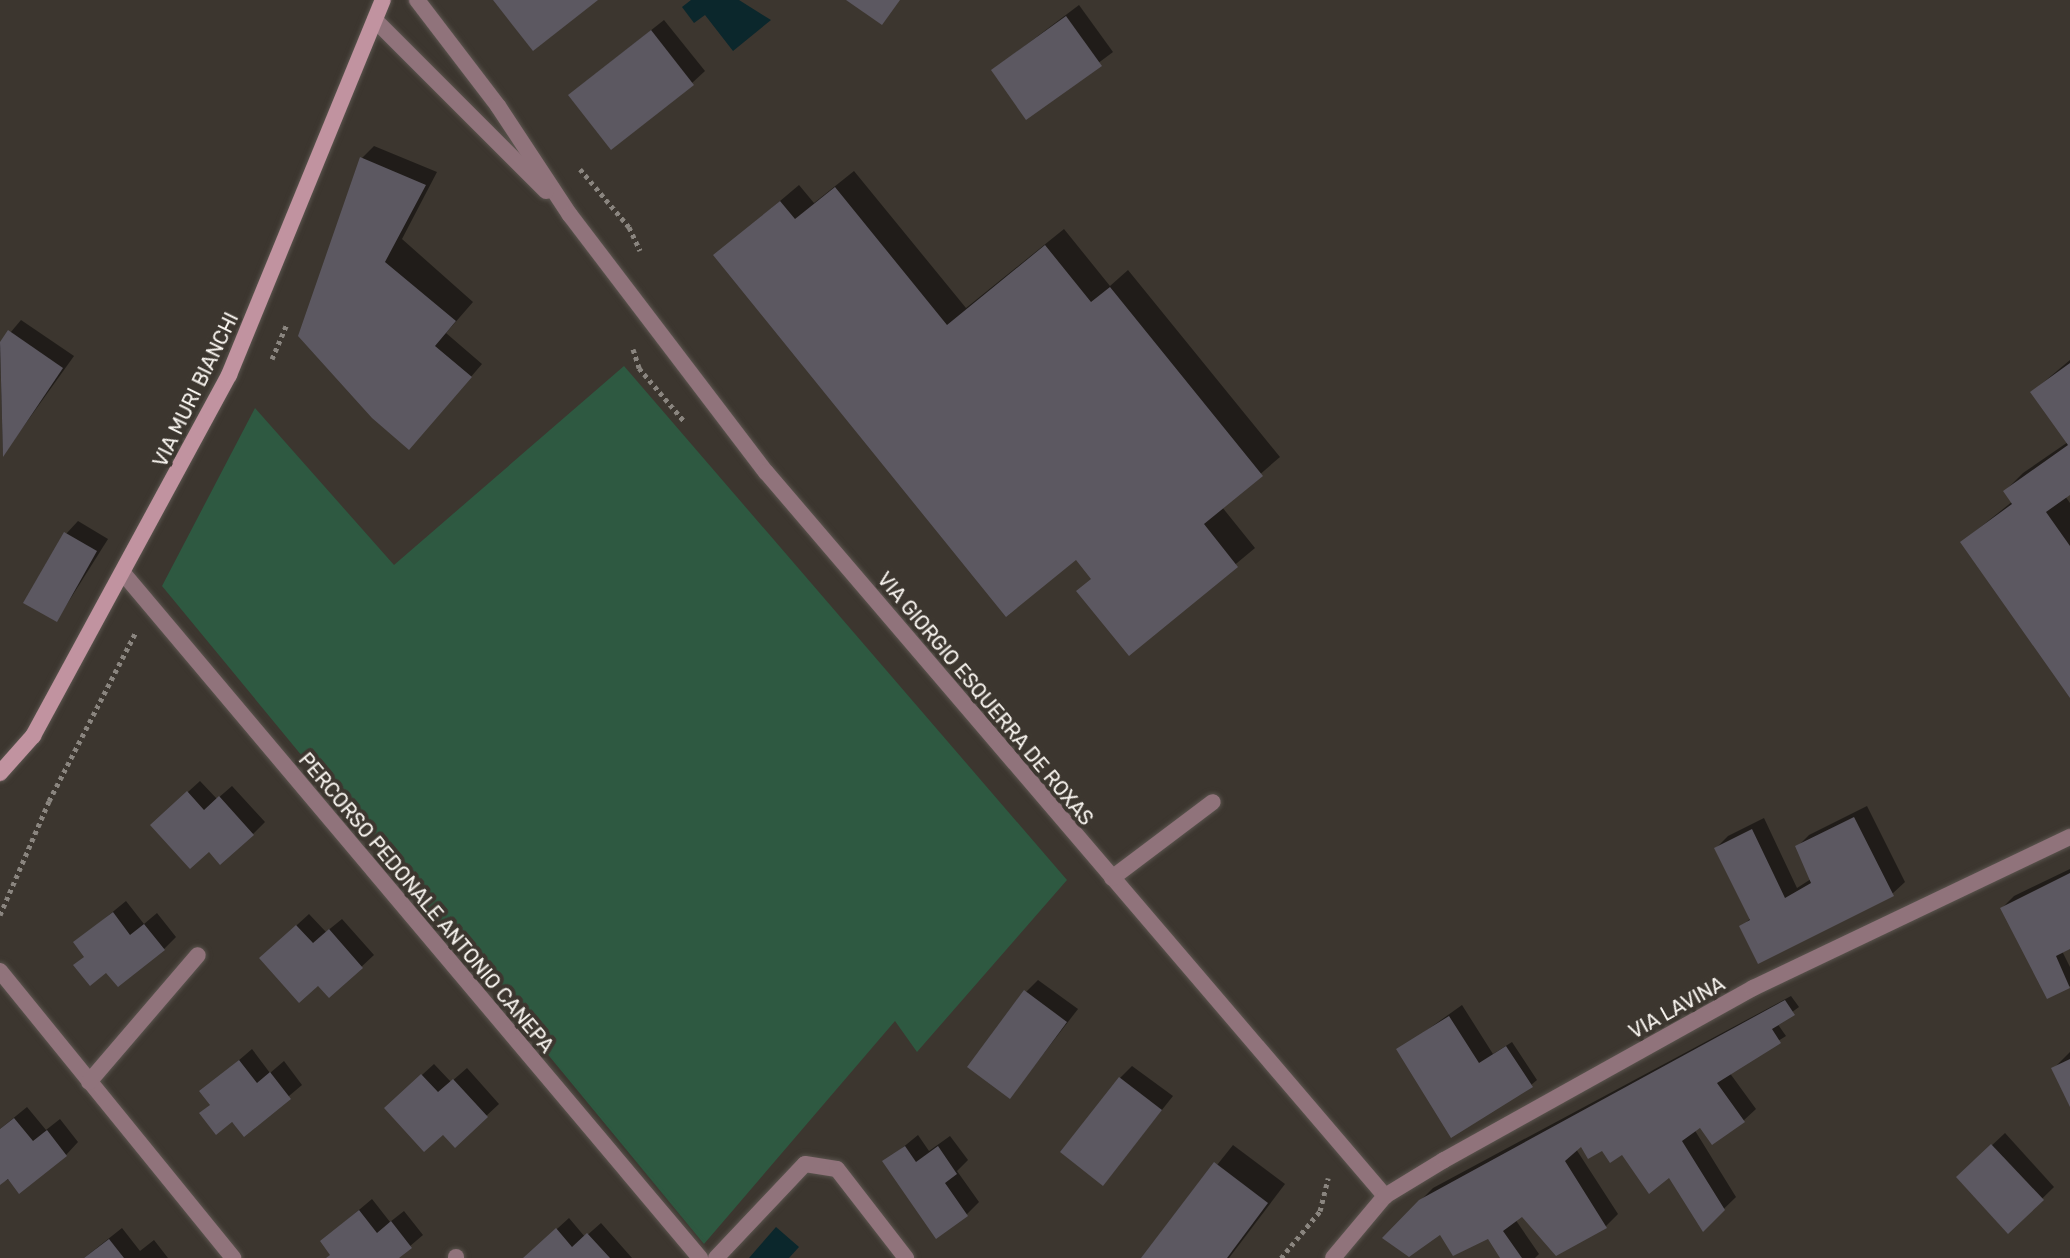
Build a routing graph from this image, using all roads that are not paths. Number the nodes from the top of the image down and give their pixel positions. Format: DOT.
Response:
graph roads {
  1 [pos="383,0"];
  2 [pos="417,0"];
  3 [pos="375,20"];
  4 [pos="570,215"];
  5 [pos="123,573"];
  6 [pos="0,773"];
  7 [pos="1213,802"];
  8 [pos="2070,837"];
  9 [pos="1112,878"];
  10 [pos="198,955"];
  11 [pos="0,971"];
  12 [pos="89,1082"];
  13 [pos="1385,1196"];
  14 [pos="233,1258"];
  15 [pos="700,1258"];
  16 [pos="716,1258"];
  17 [pos="906,1258"];
  18 [pos="1333,1258"];
  1 -- 3 [label="main road, VIA MURI BIANCHI"];
  2 -- 4 [label="street"];
  3 -- 4 [label="street"];
  3 -- 5 [label="main road, VIA MURI BIANCHI"];
  4 -- 9 [label="street, VIA GIORGIO ESQUERRA DE ROXAS"];
  5 -- 6 [label="main road, VIA MURI BIANCHI"];
  5 -- 15 [label="street, PERCORSO PEDONALE ANTONIO CANEPA"];
  7 -- 9 [label="street"];
  8 -- 13 [label="street, VIA LAVINA"];
  9 -- 13 [label="street, VIA GIORGIO ESQUERRA DE ROXAS"];
  10 -- 12 [label="street"];
  11 -- 12 [label="street"];
  12 -- 14 [label="street"];
  13 -- 18 [label="street, VIA LAVINA"];
  16 -- 17 [label="street"];
}
